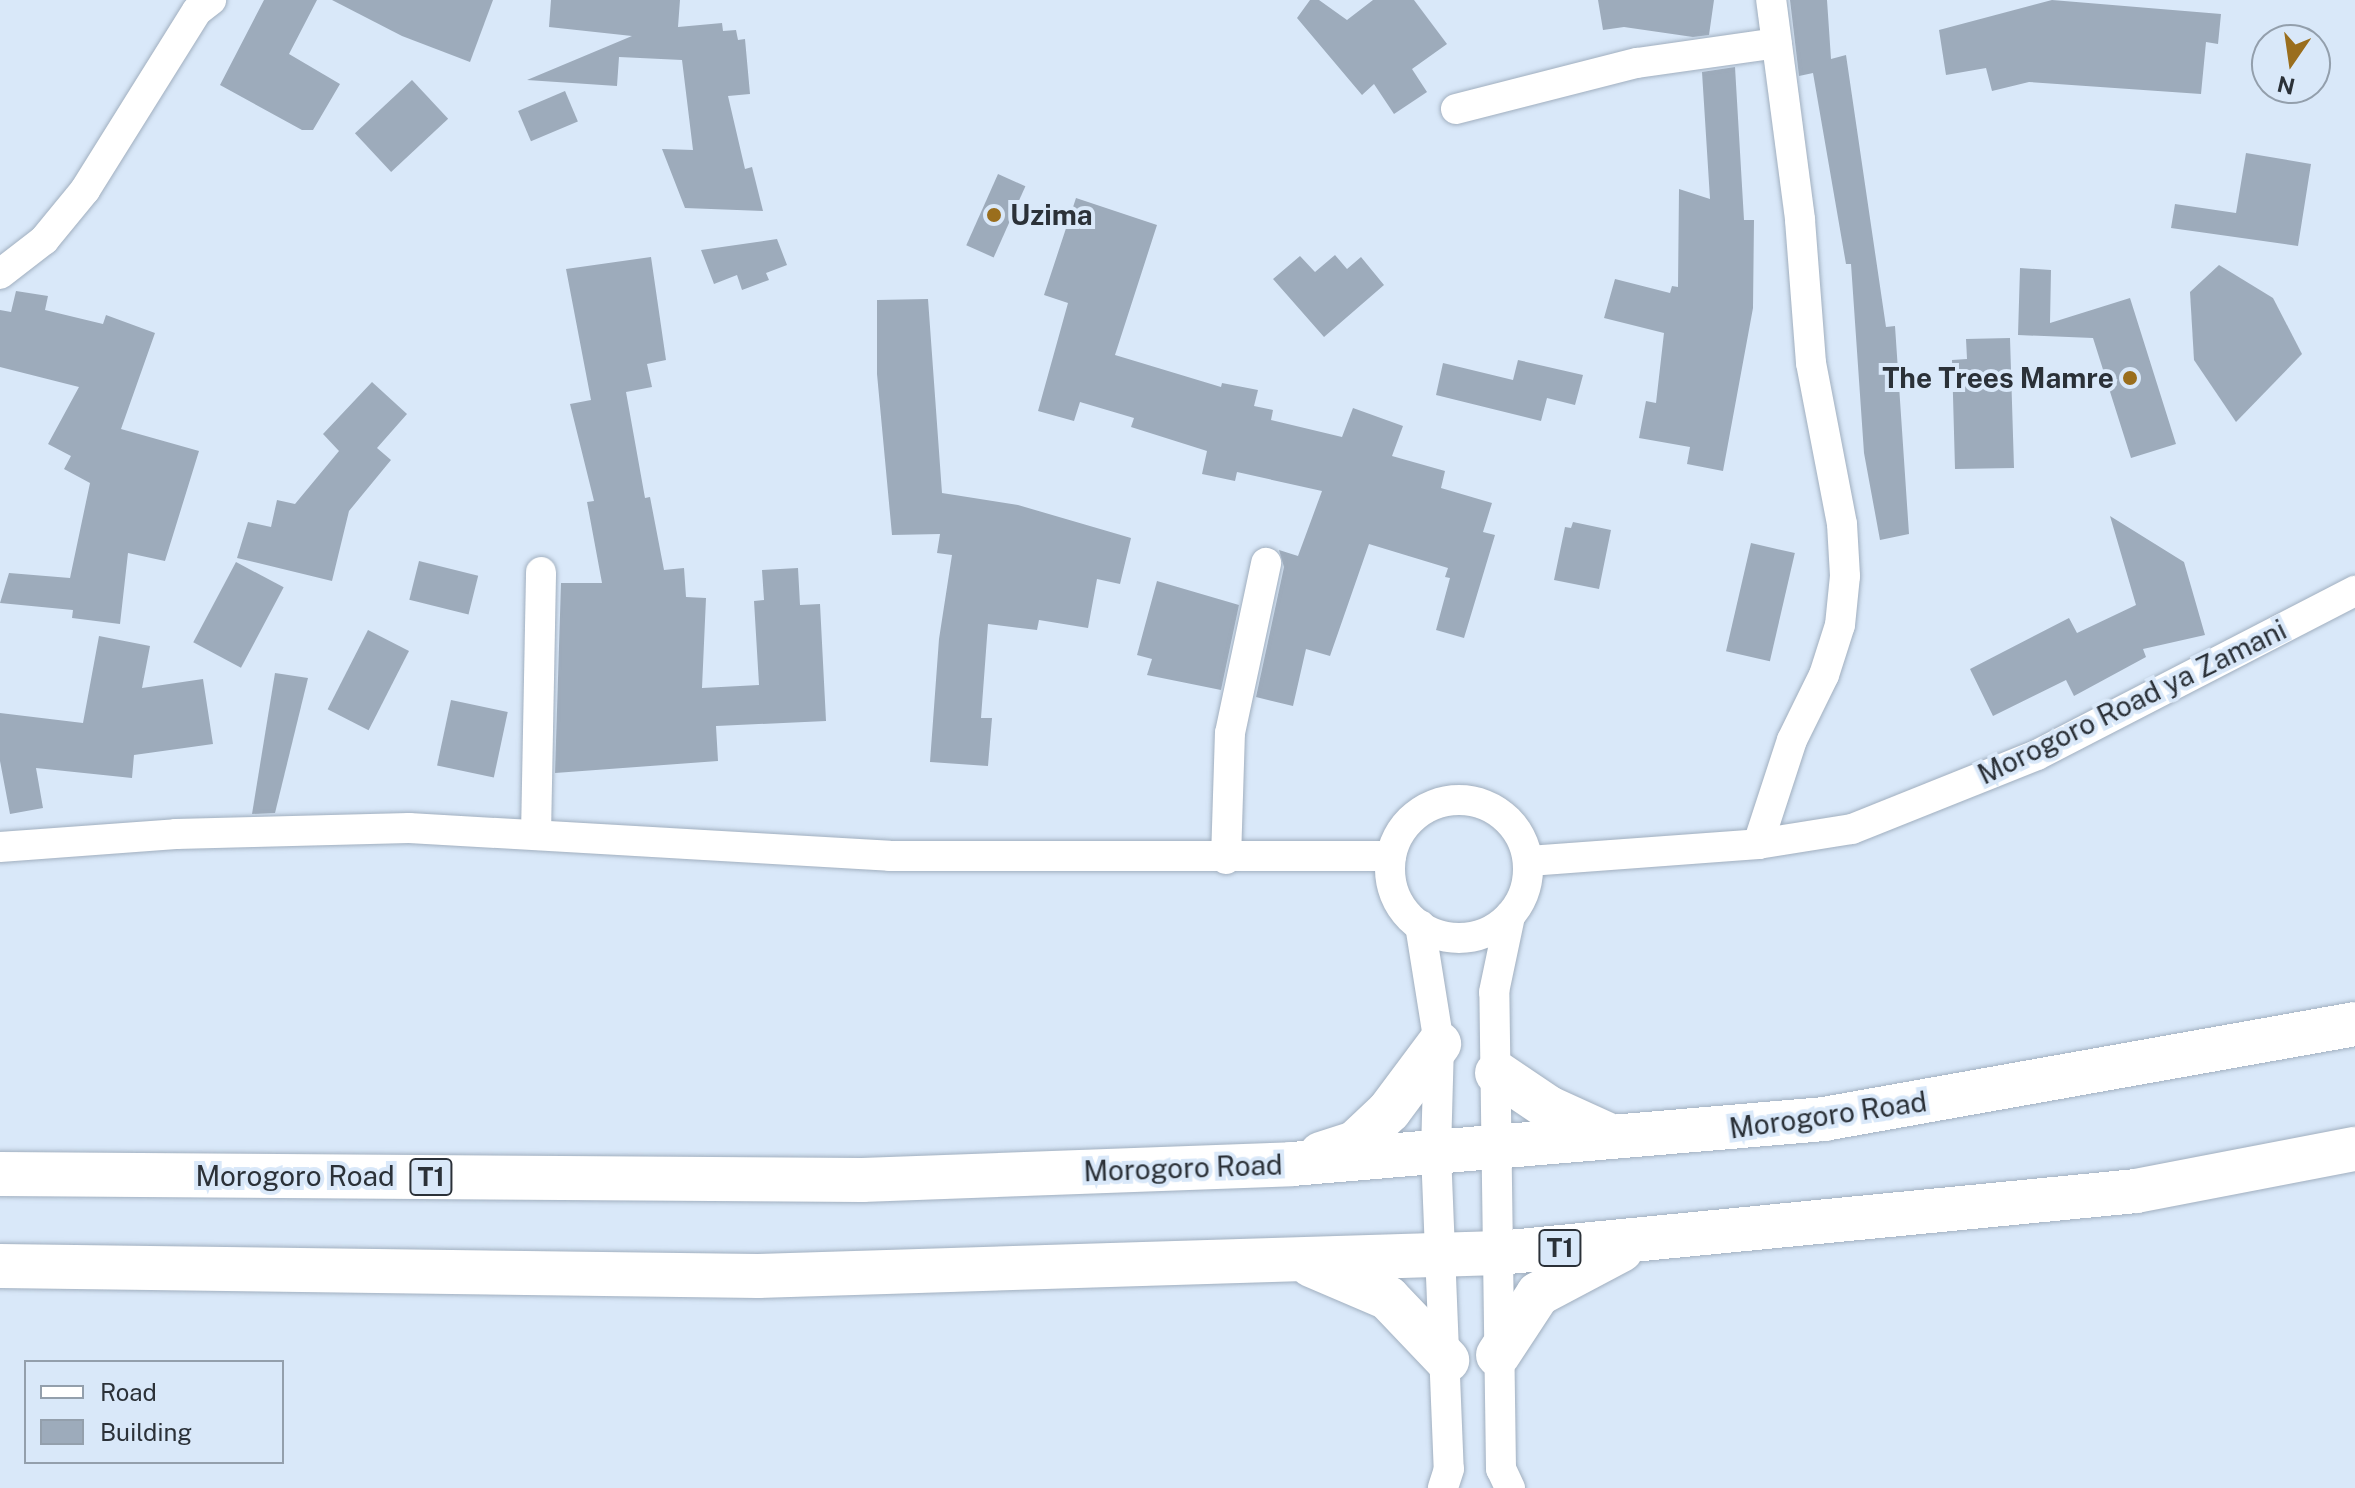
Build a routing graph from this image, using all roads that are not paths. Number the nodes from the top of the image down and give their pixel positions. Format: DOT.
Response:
graph roads {
  1 [pos="211,0"];
  2 [pos="1771,0"];
  3 [pos="1777,43"];
  4 [pos="1456,109"];
  5 [pos="0,274"];
  6 [pos="1266,563"];
  7 [pos="541,572"];
  8 [pos="2355,591"];
  9 [pos="536,835"];
  10 [pos="1758,844"];
  11 [pos="0,847"];
  12 [pos="1391,856"];
  13 [pos="1226,859"];
  14 [pos="1529,861"];
  15 [pos="1510,916"];
  16 [pos="1420,925"];
  17 [pos="2355,1024"];
  18 [pos="1439,1044"];
  19 [pos="1497,1073"];
  20 [pos="1619,1139"];
  21 [pos="1498,1149"];
  22 [pos="2355,1149"];
  23 [pos="1436,1152"];
  24 [pos="1292,1164"];
  25 [pos="0,1174"];
  26 [pos="1637,1241"];
  27 [pos="1499,1253"];
  28 [pos="1440,1255"];
  29 [pos="1298,1260"];
  30 [pos="0,1266"];
  31 [pos="1498,1355"];
  32 [pos="1447,1360"];
  33 [pos="1443,1488"];
  34 [pos="1510,1488"];
  1 -- 5 [label="street"];
  2 -- 3 [label="street"];
  3 -- 4 [label="street"];
  3 -- 10 [label="street"];
  6 -- 13 [label="street"];
  7 -- 9 [label="street"];
  8 -- 10 [label="street, Morogoro Road ya Zamani"];
  9 -- 11 [label="street"];
  9 -- 13 [label="street"];
  10 -- 14 [label="street, Morogoro Road ya Zamani"];
  12 -- 13 [label="street"];
  12 -- 14 [label="street"];
  12 -- 16 [label="street"];
  14 -- 15 [label="street"];
  15 -- 16 [label="street"];
  15 -- 19 [label="street"];
  16 -- 18 [label="street"];
  17 -- 20 [label="highway, Morogoro Road / T1"];
  18 -- 23 [label="street"];
  18 -- 24 [label="highway"];
  19 -- 20 [label="highway"];
  19 -- 21 [label="street"];
  20 -- 21 [label="highway, Morogoro Road / T1"];
  21 -- 23 [label="highway, Morogoro Road / T1"];
  21 -- 27 [label="street"];
  22 -- 26 [label="highway, T1"];
  23 -- 24 [label="highway, Morogoro Road / T1"];
  23 -- 28 [label="street"];
  24 -- 25 [label="highway, Morogoro Road / T1"];
  26 -- 27 [label="highway, T1"];
  26 -- 31 [label="highway"];
  27 -- 28 [label="highway, T1"];
  27 -- 31 [label="street"];
  28 -- 29 [label="highway, T1"];
  28 -- 32 [label="street"];
  29 -- 30 [label="highway, T1"];
  29 -- 32 [label="highway"];
  31 -- 34 [label="street"];
  32 -- 33 [label="street"];
}
